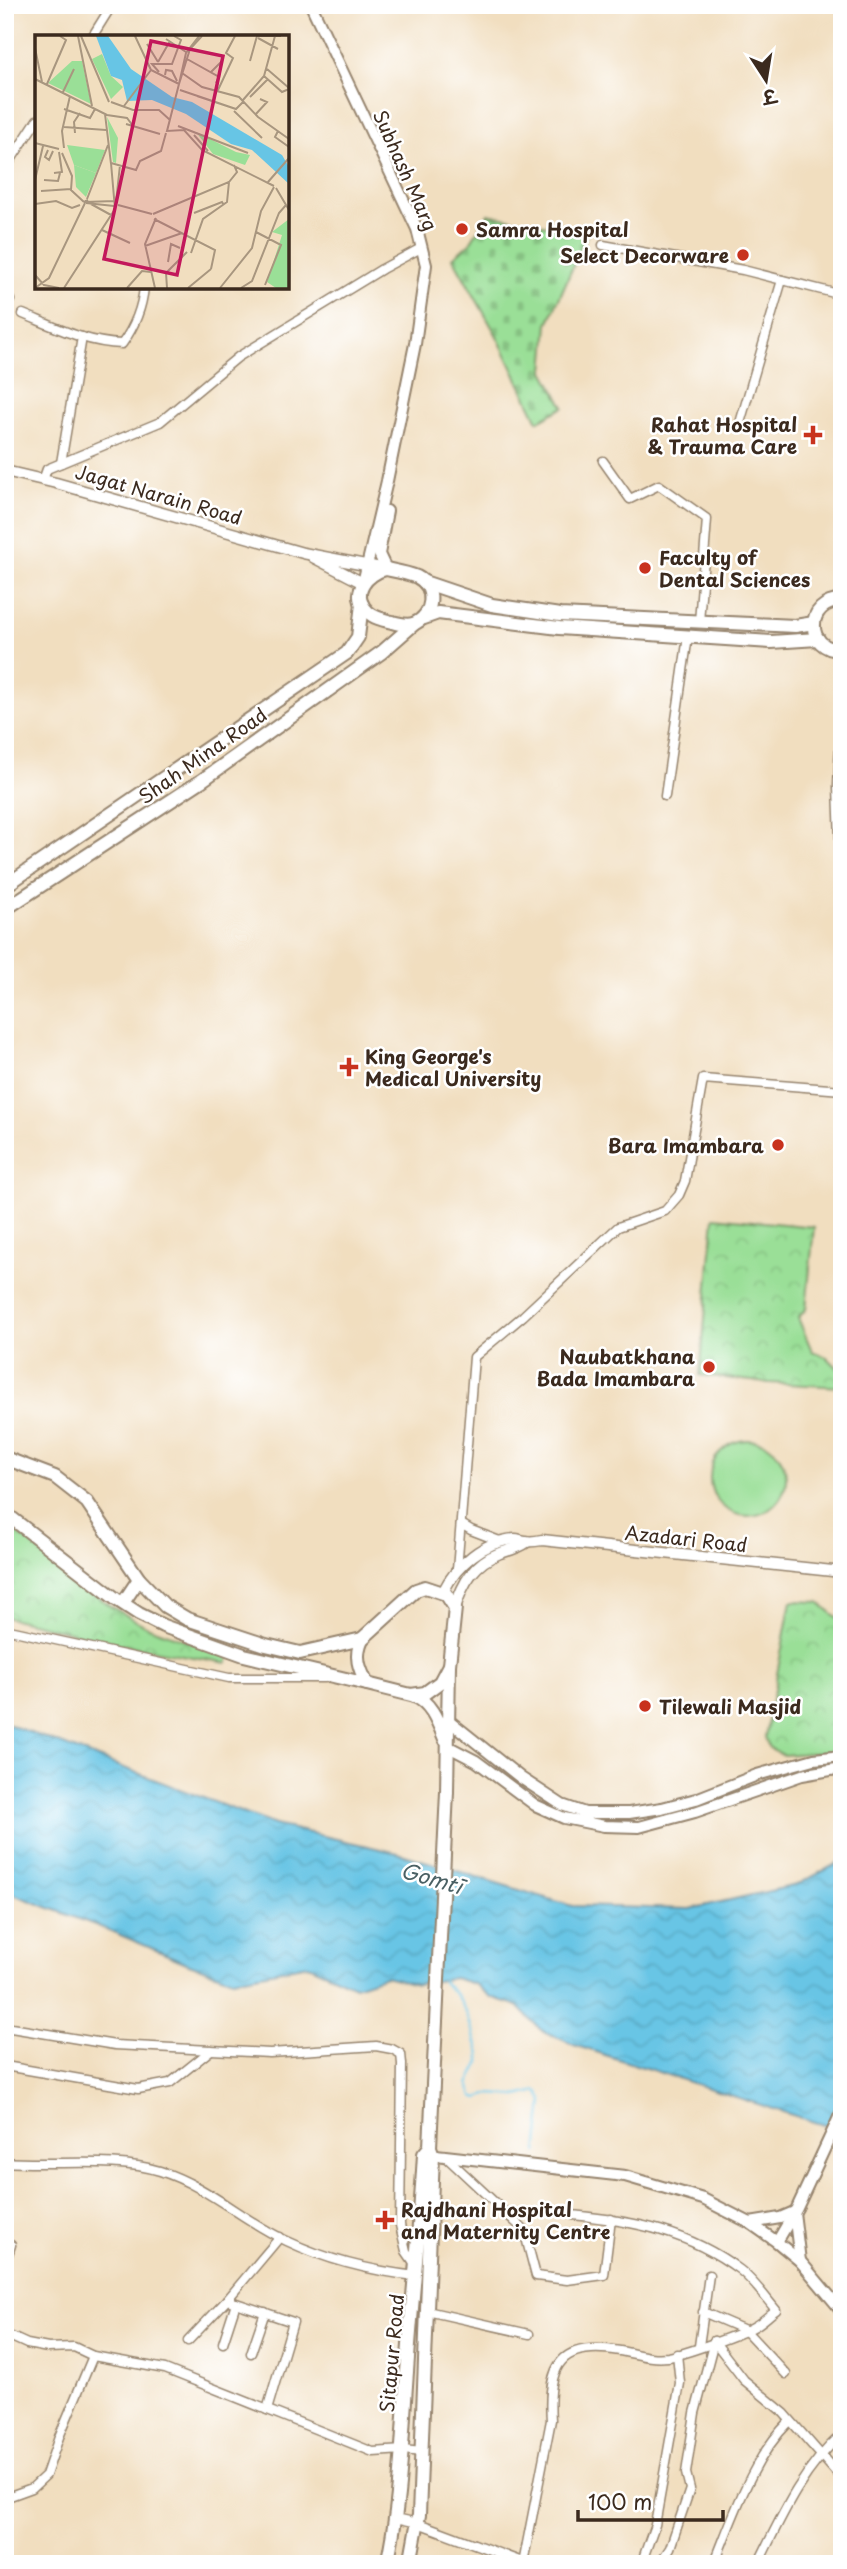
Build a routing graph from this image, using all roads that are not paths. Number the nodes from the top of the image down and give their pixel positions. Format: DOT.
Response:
graph roads {
  1 [pos="112,5"];
  2 [pos="311,5"];
  3 [pos="93,35"];
  4 [pos="35,123"];
  5 [pos="5,169"];
  6 [pos="603,245"];
  7 [pos="421,248"];
  8 [pos="782,279"];
  9 [pos="144,289"];
  10 [pos="842,295"];
  11 [pos="23,314"];
  12 [pos="82,337"];
  13 [pos="740,423"];
  14 [pos="603,461"];
  15 [pos="61,463"];
  16 [pos="5,471"];
  17 [pos="43,480"];
  18 [pos="387,481"];
  19 [pos="303,553"];
  20 [pos="367,565"];
  21 [pos="386,569"];
  22 [pos="424,582"];
  23 [pos="363,583"];
  24 [pos="841,597"];
  25 [pos="362,604"];
  26 [pos="604,617"];
  27 [pos="419,621"];
  28 [pos="699,622"];
  29 [pos="814,623"];
  30 [pos="605,631"];
  31 [pos="688,636"];
  32 [pos="818,639"];
  33 [pos="836,650"];
  34 [pos="842,660"];
  35 [pos="842,695"];
  36 [pos="246,722"];
  37 [pos="259,740"];
  38 [pos="665,796"];
  39 [pos="94,826"];
  40 [pos="107,842"];
  41 [pos="10,883"];
  42 [pos="842,895"];
  43 [pos="24,896"];
  44 [pos="5,909"];
  45 [pos="842,1090"];
  46 [pos="5,1458"];
  47 [pos="5,1513"];
  48 [pos="461,1524"];
  49 [pos="502,1542"];
  50 [pos="527,1542"];
  51 [pos="457,1570"];
  52 [pos="841,1573"];
  53 [pos="139,1580"];
  54 [pos="443,1592"];
  55 [pos="123,1603"];
  56 [pos="455,1608"];
  57 [pos="5,1629"];
  58 [pos="362,1639"];
  59 [pos="449,1665"];
  60 [pos="338,1678"];
  61 [pos="368,1684"];
  62 [pos="411,1695"];
  63 [pos="447,1719"];
  64 [pos="447,1744"];
  65 [pos="842,1756"];
  66 [pos="842,1768"];
  67 [pos="751,1777"];
  68 [pos="756,1790"];
  69 [pos="5,2027"];
  70 [pos="211,2050"];
  71 [pos="5,2066"];
  72 [pos="842,2111"];
  73 [pos="433,2153"];
  74 [pos="5,2162"];
  75 [pos="795,2210"];
  76 [pos="572,2215"];
  77 [pos="611,2219"];
  78 [pos="750,2223"];
  79 [pos="280,2237"];
  80 [pos="777,2242"];
  81 [pos="11,2245"];
  82 [pos="800,2261"];
  83 [pos="5,2264"];
  84 [pos="417,2271"];
  85 [pos="709,2275"];
  86 [pos="232,2302"];
  87 [pos="427,2311"];
  88 [pos="842,2311"];
  89 [pos="265,2312"];
  90 [pos="703,2312"];
  91 [pos="745,2330"];
  92 [pos="5,2334"];
  93 [pos="529,2334"];
  94 [pos="188,2341"];
  95 [pos="714,2341"];
  96 [pos="223,2343"];
  97 [pos="699,2346"];
  98 [pos="251,2353"];
  99 [pos="677,2354"];
  100 [pos="93,2356"];
  101 [pos="786,2375"];
  102 [pos="267,2410"];
  103 [pos="790,2421"];
  104 [pos="842,2434"];
  105 [pos="403,2450"];
  106 [pos="422,2452"];
  107 [pos="820,2454"];
  108 [pos="842,2479"];
  109 [pos="5,2494"];
  110 [pos="396,2518"];
  111 [pos="418,2523"];
  112 [pos="759,2562"];
  113 [pos="524,2563"];
  114 [pos="387,2564"];
  115 [pos="410,2564"];
  116 [pos="641,2564"];
  117 [pos="659,2564"];
  118 [pos="714,2564"];
  1 -- 3 [label="street"];
  2 -- 7 [label="main road, Subhash Marg"];
  4 -- 5 [label="street"];
  6 -- 8 [label="street"];
  7 -- 15 [label="street"];
  7 -- 18 [label="main road, Subhash Marg"];
  8 -- 10 [label="street"];
  8 -- 13 [label="street"];
  9 -- 12 [label="street"];
  11 -- 12 [label="street"];
  12 -- 15 [label="street"];
  14 -- 28 [label="street"];
  15 -- 17 [label="street"];
  16 -- 17 [label="street, Jagat Narain Road"];
  17 -- 19 [label="street, Jagat Narain Road"];
  18 -- 20 [label="main road, Subhash Marg"];
  18 -- 21 [label="main road, Subhash Marg"];
  19 -- 20 [label="street, Jagat Narain Road"];
  19 -- 23 [label="street, Jagat Narain Road"];
  20 -- 21 [label="street, Jagat Narain Road"];
  20 -- 23 [label="main road, Subhash Marg"];
  21 -- 22 [label="main road"];
  21 -- 23 [label="main road"];
  22 -- 26 [label="main road"];
  22 -- 27 [label="main road"];
  23 -- 25 [label="main road"];
  24 -- 29 [label="main road"];
  25 -- 27 [label="main road"];
  25 -- 36 [label="main road, Shah Mina Road"];
  26 -- 28 [label="main road"];
  26 -- 30 [label="main road"];
  27 -- 30 [label="main road"];
  27 -- 37 [label="main road, Shah Mina Road"];
  28 -- 29 [label="main road"];
  29 -- 32 [label="main road"];
  30 -- 31 [label="main road"];
  31 -- 32 [label="main road"];
  31 -- 38 [label="street"];
  32 -- 33 [label="main road"];
  33 -- 34 [label="main road"];
  35 -- 42 [label="street"];
  36 -- 37 [label="main road"];
  36 -- 39 [label="main road, Shah Mina Road"];
  37 -- 40 [label="main road, Shah Mina Road"];
  39 -- 40 [label="main road"];
  39 -- 41 [label="main road, Shah Mina Road"];
  40 -- 43 [label="main road, Shah Mina Road"];
  41 -- 43 [label="main road"];
  43 -- 44 [label="main road, Shah Mina Road"];
  45 -- 48 [label="street"];
  46 -- 53 [label="main road"];
  47 -- 55 [label="main road"];
  48 -- 49 [label="street"];
  48 -- 51 [label="street"];
  49 -- 50 [label="street, Azadari Road"];
  49 -- 51 [label="street"];
  50 -- 52 [label="street, Azadari Road"];
  50 -- 56 [label="street"];
  51 -- 54 [label="street"];
  53 -- 55 [label="main road"];
  53 -- 58 [label="main road"];
  54 -- 56 [label="main road"];
  54 -- 58 [label="main road"];
  55 -- 60 [label="main road"];
  56 -- 59 [label="main road"];
  57 -- 60 [label="street"];
  58 -- 61 [label="main road"];
  59 -- 62 [label="main road"];
  59 -- 63 [label="main road"];
  60 -- 61 [label="main road"];
  61 -- 62 [label="main road"];
  62 -- 64 [label="main road"];
  63 -- 64 [label="main road"];
  63 -- 67 [label="main road"];
  64 -- 68 [label="main road"];
  64 -- 73 [label="main road, Sitapur Road"];
  65 -- 67 [label="main road"];
  66 -- 68 [label="main road"];
  67 -- 68 [label="street"];
  69 -- 70 [label="street"];
  70 -- 71 [label="street"];
  70 -- 84 [label="street"];
  72 -- 75 [label="main road"];
  73 -- 77 [label="street"];
  73 -- 78 [label="main road"];
  73 -- 84 [label="main road, Sitapur Road"];
  73 -- 87 [label="main road, Sitapur Road"];
  74 -- 79 [label="street"];
  75 -- 78 [label="main road"];
  75 -- 80 [label="main road"];
  75 -- 82 [label="main road"];
  76 -- 77 [label="street"];
  77 -- 91 [label="street"];
  78 -- 80 [label="main road"];
  79 -- 84 [label="street"];
  79 -- 86 [label="street"];
  80 -- 82 [label="main road"];
  81 -- 83 [label="street"];
  82 -- 88 [label="main road"];
  84 -- 105 [label="main road, Sitapur Road"];
  85 -- 90 [label="street"];
  86 -- 89 [label="street"];
  86 -- 94 [label="street"];
  86 -- 96 [label="street"];
  87 -- 93 [label="street"];
  87 -- 106 [label="main road, Sitapur Road"];
  89 -- 98 [label="street"];
  89 -- 102 [label="street"];
  90 -- 91 [label="street"];
  90 -- 97 [label="street"];
  91 -- 95 [label="street"];
  91 -- 101 [label="street"];
  92 -- 100 [label="street"];
  95 -- 97 [label="street"];
  95 -- 103 [label="street"];
  95 -- 117 [label="street"];
  97 -- 99 [label="street"];
  99 -- 113 [label="street"];
  99 -- 116 [label="street"];
  100 -- 102 [label="street"];
  100 -- 109 [label="street"];
  102 -- 105 [label="street"];
  103 -- 107 [label="street"];
  103 -- 118 [label="street"];
  104 -- 107 [label="street"];
  105 -- 106 [label="street"];
  105 -- 110 [label="main road, Sitapur Road"];
  106 -- 111 [label="main road, Sitapur Road"];
  107 -- 108 [label="street"];
  107 -- 112 [label="street"];
  110 -- 111 [label="street"];
  110 -- 114 [label="main road, Sitapur Road"];
  111 -- 113 [label="street"];
  111 -- 115 [label="main road, Sitapur Road"];
}
